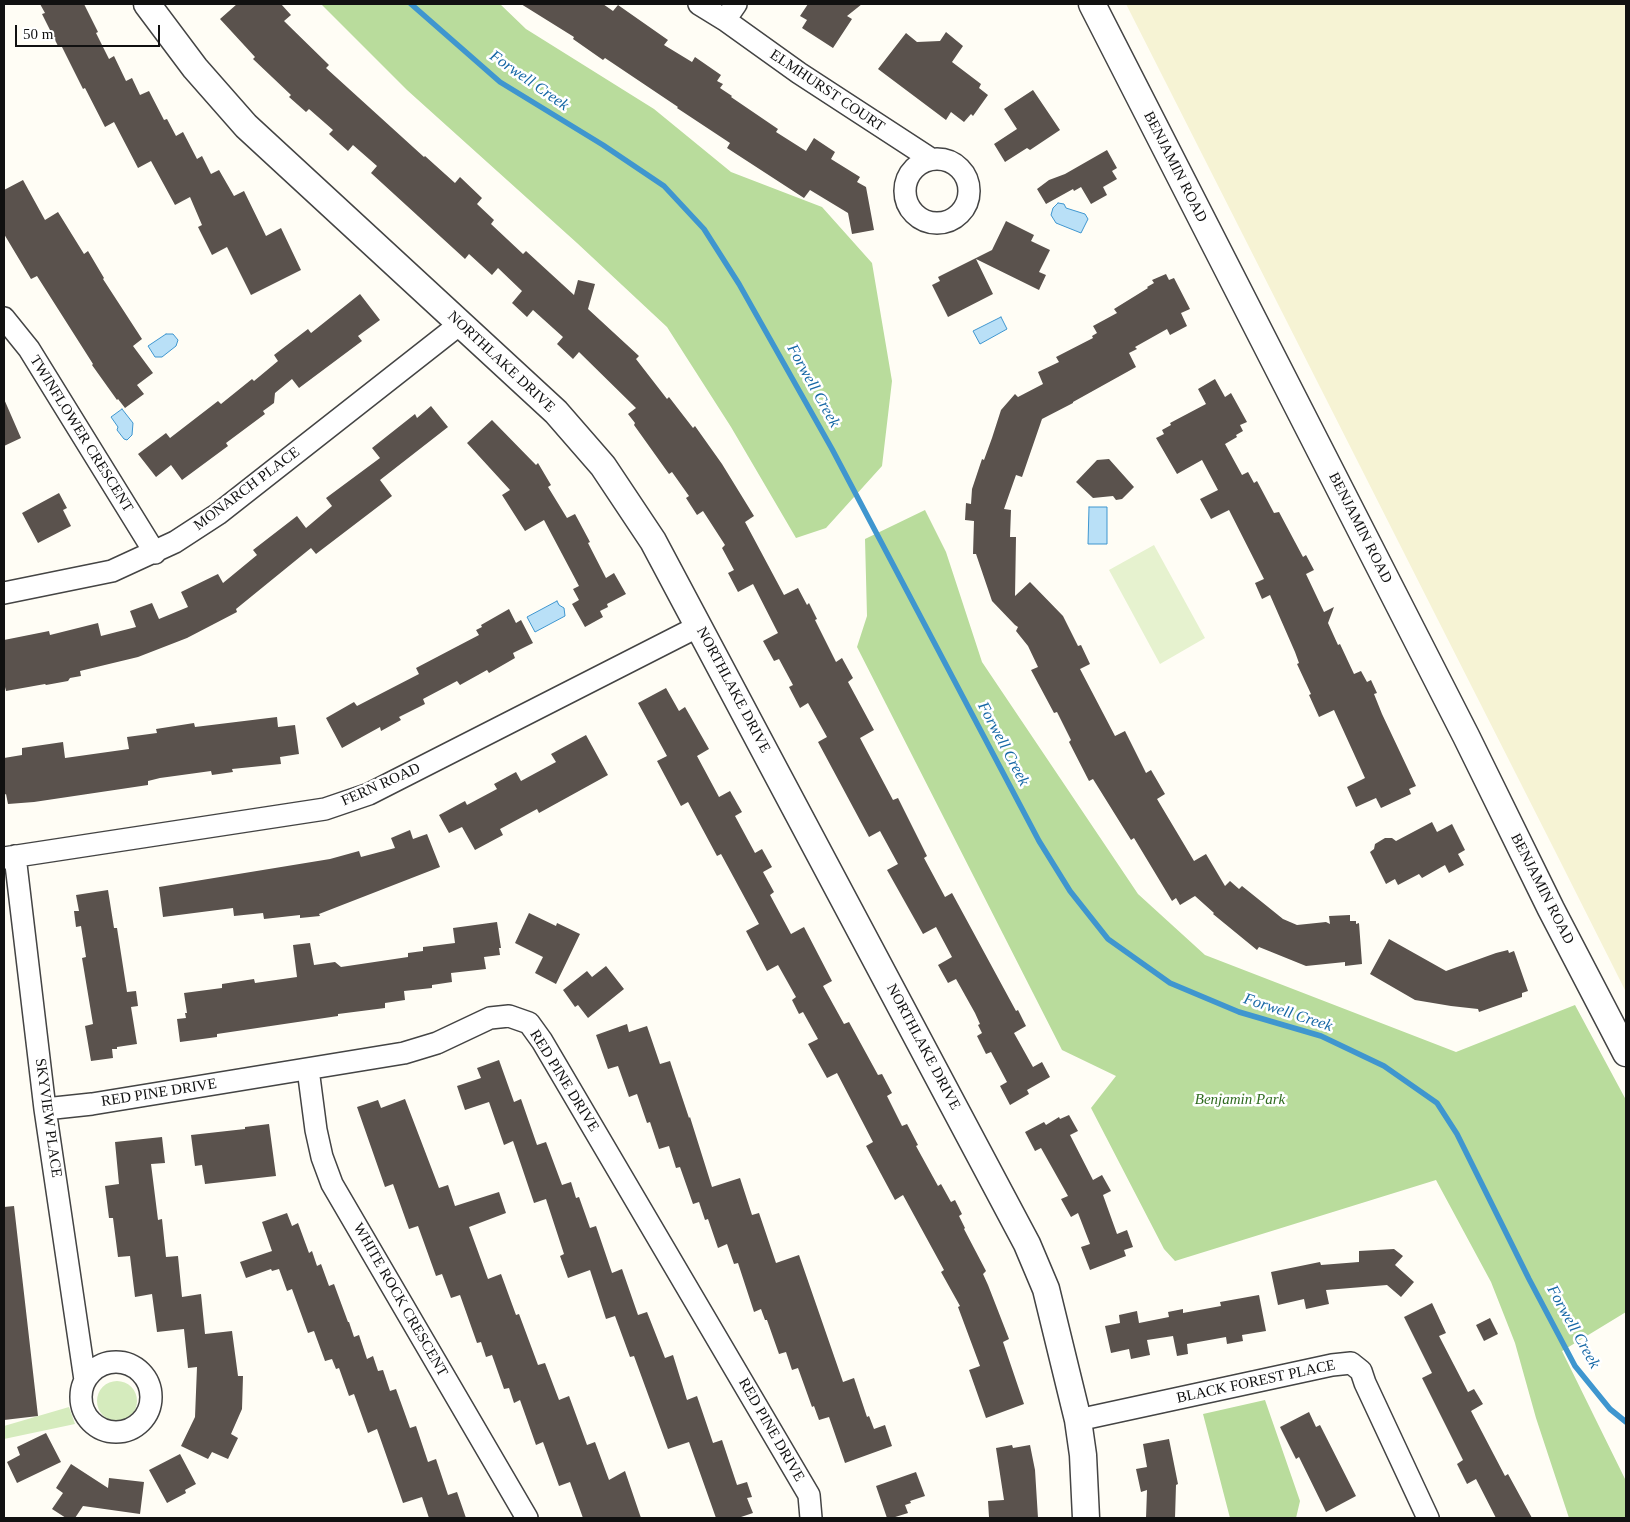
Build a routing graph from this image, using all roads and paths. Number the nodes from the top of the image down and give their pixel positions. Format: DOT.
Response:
graph roads {
  1 [pos="147,4"];
  2 [pos="700,4"];
  3 [pos="1092,4"];
  4 [pos="731,12"];
  5 [pos="931,159"];
  6 [pos="4,318"];
  7 [pos="460,324"];
  8 [pos="155,553"];
  9 [pos="4,593"];
  10 [pos="699,626"];
  11 [pos="10,857"];
  12 [pos="1626,1053"];
  13 [pos="308,1069"];
  14 [pos="45,1109"];
  15 [pos="85,1380"];
  16 [pos="1078,1420"];
  17 [pos="527,1518"];
  18 [pos="811,1518"];
  19 [pos="1086,1518"];
  20 [pos="1428,1518"];
  1 -- 7 [label="street, NORTHLAKE DRIVE"];
  2 -- 4 [label="street, ELMHURST COURT"];
  3 -- 12 [label="street, BENJAMIN ROAD"];
  4 -- 5 [label="street, ELMHURST COURT"];
  6 -- 8 [label="street, TWINFLOWER CRESCENT"];
  7 -- 8 [label="street, MONARCH PLACE"];
  7 -- 10 [label="street, NORTHLAKE DRIVE"];
  8 -- 9 [label="street, MONARCH PLACE"];
  10 -- 11 [label="street, FERN ROAD"];
  10 -- 16 [label="street, NORTHLAKE DRIVE"];
  11 -- 14 [label="street, SKYVIEW PLACE"];
  13 -- 14 [label="street, RED PINE DRIVE"];
  13 -- 17 [label="street, WHITE ROCK CRESCENT"];
  13 -- 18 [label="street, RED PINE DRIVE"];
  14 -- 15 [label="street, SKYVIEW PLACE"];
  16 -- 19 [label="street, NORTHLAKE DRIVE"];
  16 -- 20 [label="street, BLACK FOREST PLACE"];
}
